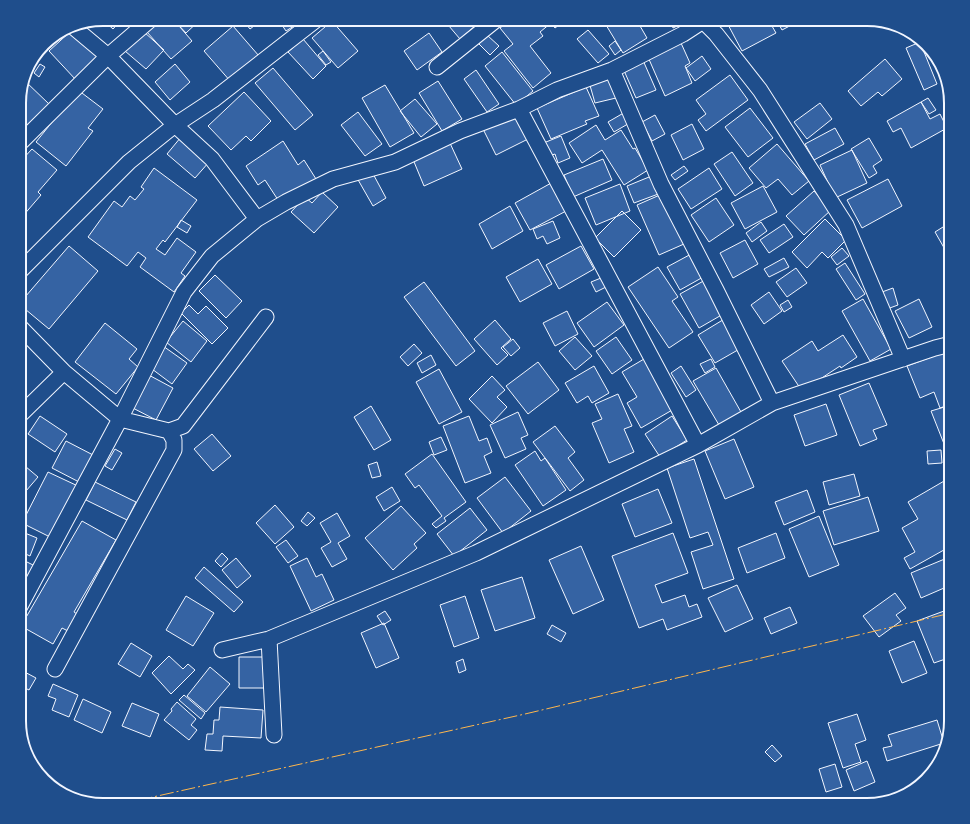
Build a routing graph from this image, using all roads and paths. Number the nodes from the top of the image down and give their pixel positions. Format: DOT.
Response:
graph roads {
  1 [pos="143,26"];
  2 [pos="308,26"];
  3 [pos="488,26"];
  4 [pos="695,26"];
  5 [pos="709,26"];
  6 [pos="77,30"];
  7 [pos="108,56"];
  8 [pos="437,67"];
  9 [pos="612,70"];
  10 [pos="519,109"];
  11 [pos="175,125"];
  12 [pos="26,137"];
  13 [pos="257,219"];
  14 [pos="26,265"];
  15 [pos="266,317"];
  16 [pos="26,333"];
  17 [pos="944,346"];
  18 [pos="903,359"];
  19 [pos="64,372"];
  20 [pos="772,403"];
  21 [pos="26,409"];
  22 [pos="120,419"];
  23 [pos="169,431"];
  24 [pos="698,445"];
  25 [pos="26,595"];
  26 [pos="269,639"];
  27 [pos="222,650"];
  28 [pos="54,669"];
  29 [pos="274,735"];
  1 -- 7 [label="street"];
  2 -- 11 [label="street"];
  3 -- 8 [label="street"];
  4 -- 9 [label="street"];
  5 -- 18 [label="street"];
  6 -- 7 [label="street"];
  7 -- 11 [label="street"];
  7 -- 12 [label="street"];
  9 -- 10 [label="street"];
  9 -- 20 [label="street"];
  10 -- 13 [label="street"];
  10 -- 24 [label="street"];
  11 -- 13 [label="street"];
  11 -- 14 [label="street"];
  13 -- 22 [label="street"];
  15 -- 23 [label="street"];
  16 -- 19 [label="street"];
  17 -- 18 [label="street"];
  18 -- 20 [label="street"];
  19 -- 21 [label="street"];
  19 -- 22 [label="street"];
  20 -- 24 [label="street"];
  22 -- 23 [label="street"];
  22 -- 25 [label="street"];
  23 -- 28 [label="street"];
  24 -- 26 [label="street"];
  26 -- 27 [label="street"];
  26 -- 29 [label="street"];
}
